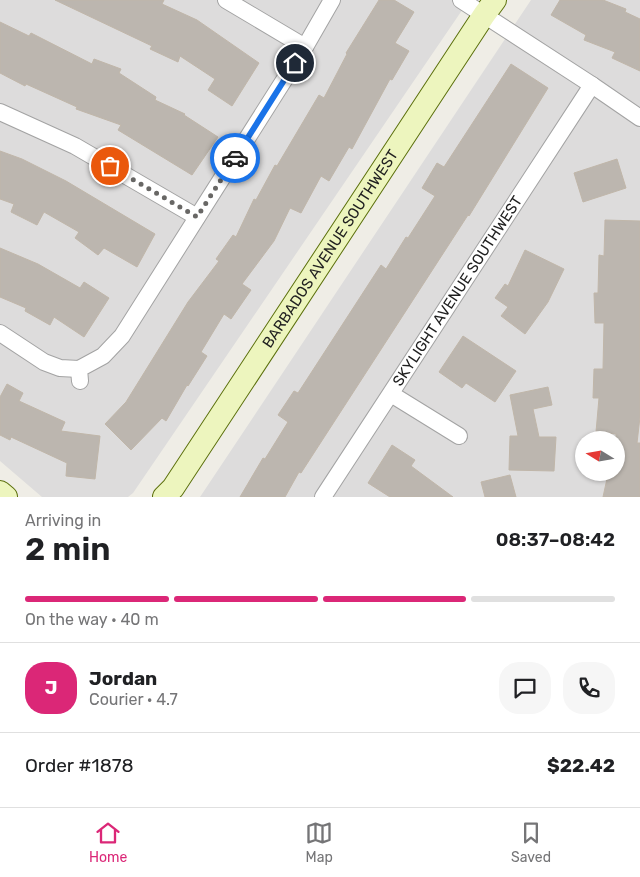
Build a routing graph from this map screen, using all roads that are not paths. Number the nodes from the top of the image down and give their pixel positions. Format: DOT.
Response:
graph roads {
  1 [pos="226,0"];
  2 [pos="332,0"];
  3 [pos="461,0"];
  4 [pos="489,7"];
  5 [pos="305,47"];
  6 [pos="592,85"];
  7 [pos="0,112"];
  8 [pos="640,118"];
  9 [pos="197,217"];
  10 [pos="0,333"];
  11 [pos="392,394"];
  12 [pos="459,436"];
  13 [pos="0,492"];
  14 [pos="172,494"];
  15 [pos="6,497"];
  16 [pos="323,497"];
  1 -- 5 [label="street"];
  2 -- 5 [label="street"];
  3 -- 4 [label="street"];
  4 -- 6 [label="street"];
  4 -- 14 [label="street, BARBADOS AVENUE SOUTHWEST"];
  5 -- 9 [label="street"];
  6 -- 8 [label="street"];
  6 -- 11 [label="street, SKYLIGHT AVENUE SOUTHWEST"];
  7 -- 9 [label="street"];
  9 -- 10 [label="street"];
  11 -- 12 [label="street"];
  11 -- 16 [label="street, SKYLIGHT AVENUE SOUTHWEST"];
  13 -- 15 [label="street"];
}
